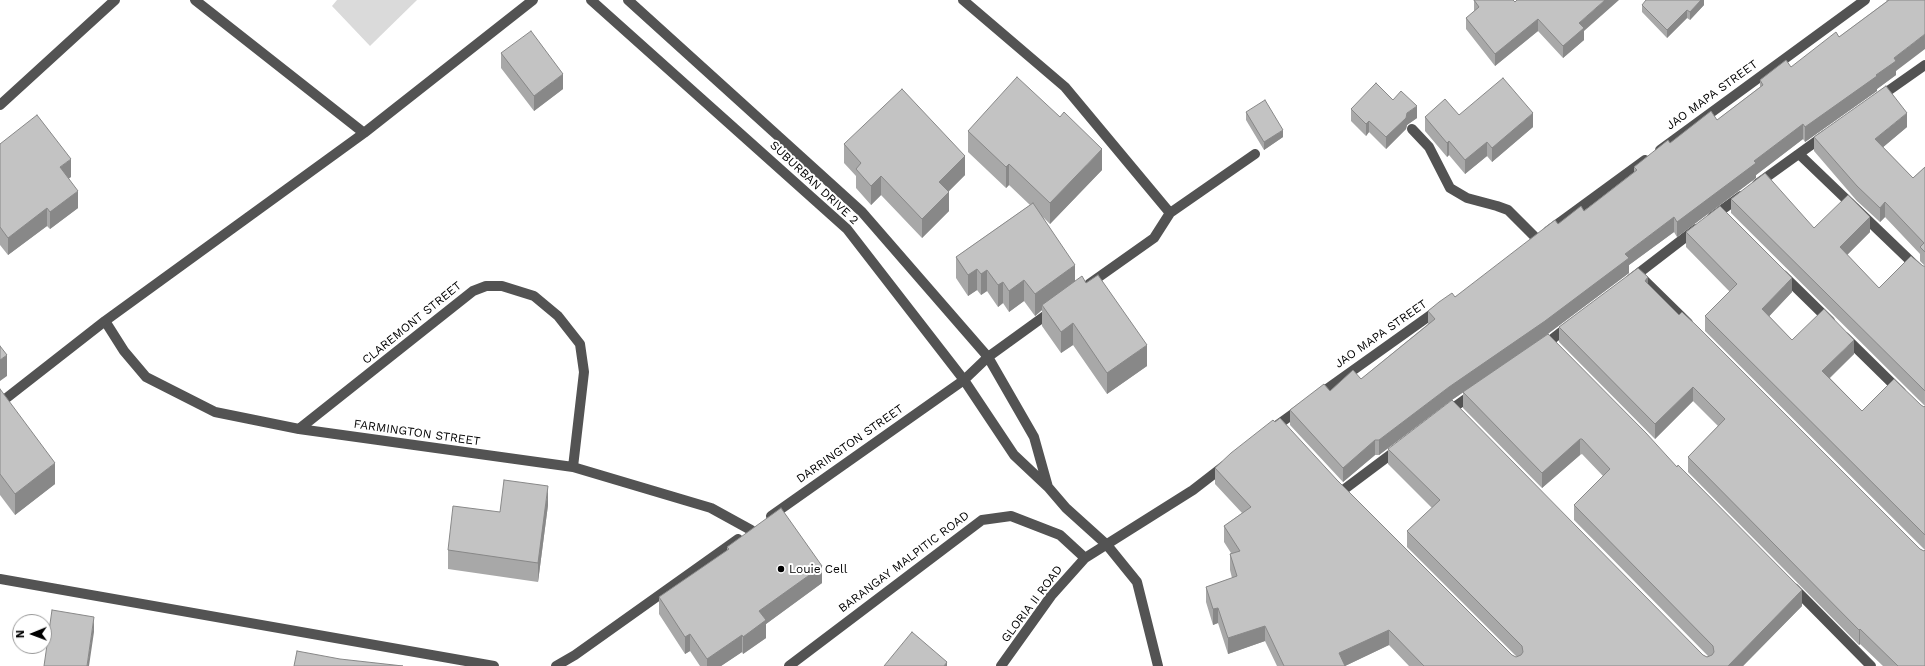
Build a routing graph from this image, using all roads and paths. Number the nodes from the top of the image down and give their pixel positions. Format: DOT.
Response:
graph roads {
  1 [pos="115,0"];
  2 [pos="195,0"];
  3 [pos="533,0"];
  4 [pos="591,0"];
  5 [pos="628,0"];
  6 [pos="963,0"];
  7 [pos="1865,0"];
  8 [pos="1925,65"];
  9 [pos="0,105"];
  10 [pos="1868,105"];
  11 [pos="1837,127"];
  12 [pos="1412,129"];
  13 [pos="364,133"];
  14 [pos="1255,154"];
  15 [pos="1799,154"];
  16 [pos="1170,213"];
  17 [pos="1775,267"];
  18 [pos="1638,273"];
  19 [pos="1925,275"];
  20 [pos="1625,283"];
  21 [pos="1078,293"];
  22 [pos="1448,303"];
  23 [pos="1058,306"];
  24 [pos="105,321"];
  25 [pos="1575,322"];
  26 [pos="1694,329"];
  27 [pos="1530,354"];
  28 [pos="988,357"];
  29 [pos="964,380"];
  30 [pos="1485,385"];
  31 [pos="1908,399"];
  32 [pos="0,403"];
  33 [pos="1435,421"];
  34 [pos="1279,423"];
  35 [pos="299,429"];
  36 [pos="1288,432"];
  37 [pos="1266,433"];
  38 [pos="1404,445"];
  39 [pos="1230,462"];
  40 [pos="573,468"];
  41 [pos="1048,487"];
  42 [pos="1343,491"];
  43 [pos="758,525"];
  44 [pos="1107,545"];
  45 [pos="1085,558"];
  46 [pos="0,579"];
  47 [pos="1788,582"];
  48 [pos="494,666"];
  49 [pos="556,666"];
  50 [pos="789,666"];
  51 [pos="1001,666"];
  52 [pos="1158,666"];
  53 [pos="1871,666"];
  1 -- 9 [label="street"];
  2 -- 13 [label="street"];
  3 -- 13 [label="street"];
  4 -- 29 [label="street, SUBURBAN DRIVE 2"];
  5 -- 28 [label="street, SUBURBAN DRIVE 2"];
  6 -- 16 [label="street"];
  7 -- 12 [label="street, JAO MAPA STREET"];
  8 -- 10 [label="street"];
  11 -- 15 [label="street"];
  13 -- 24 [label="street"];
  14 -- 16 [label="street"];
  15 -- 18 [label="street"];
  15 -- 19 [label="street"];
  16 -- 21 [label="street"];
  17 -- 31 [label="street"];
  18 -- 20 [label="street"];
  18 -- 26 [label="street"];
  22 -- 34 [label="street, JAO MAPA STREET"];
  23 -- 28 [label="street, DARRINGTON STREET"];
  24 -- 32 [label="street"];
  24 -- 35 [label="street, FARMINGTON STREET"];
  25 -- 27 [label="street"];
  28 -- 29 [label="street, DARRINGTON STREET"];
  28 -- 41 [label="street, SUBURBAN DRIVE 2"];
  29 -- 41 [label="street, SUBURBAN DRIVE 2"];
  29 -- 43 [label="street, DARRINGTON STREET"];
  30 -- 33 [label="street"];
  34 -- 36 [label="street"];
  34 -- 37 [label="street, JAO MAPA STREET"];
  35 -- 40 [label="street, FARMINGTON STREET"];
  35 -- 40 [label="street, CLAREMONT STREET"];
  38 -- 42 [label="street"];
  39 -- 44 [label="street"];
  40 -- 43 [label="street, FARMINGTON STREET"];
  41 -- 44 [label="street, SUBURBAN DRIVE 2"];
  43 -- 49 [label="street, DARRINGTON STREET"];
  44 -- 45 [label="street"];
  44 -- 52 [label="street, SUBURBAN DRIVE 2"];
  45 -- 50 [label="street, BARANGAY MALPITIC ROAD"];
  45 -- 51 [label="street, GLORIA II ROAD"];
  46 -- 48 [label="street"];
  47 -- 53 [label="street"];
}
